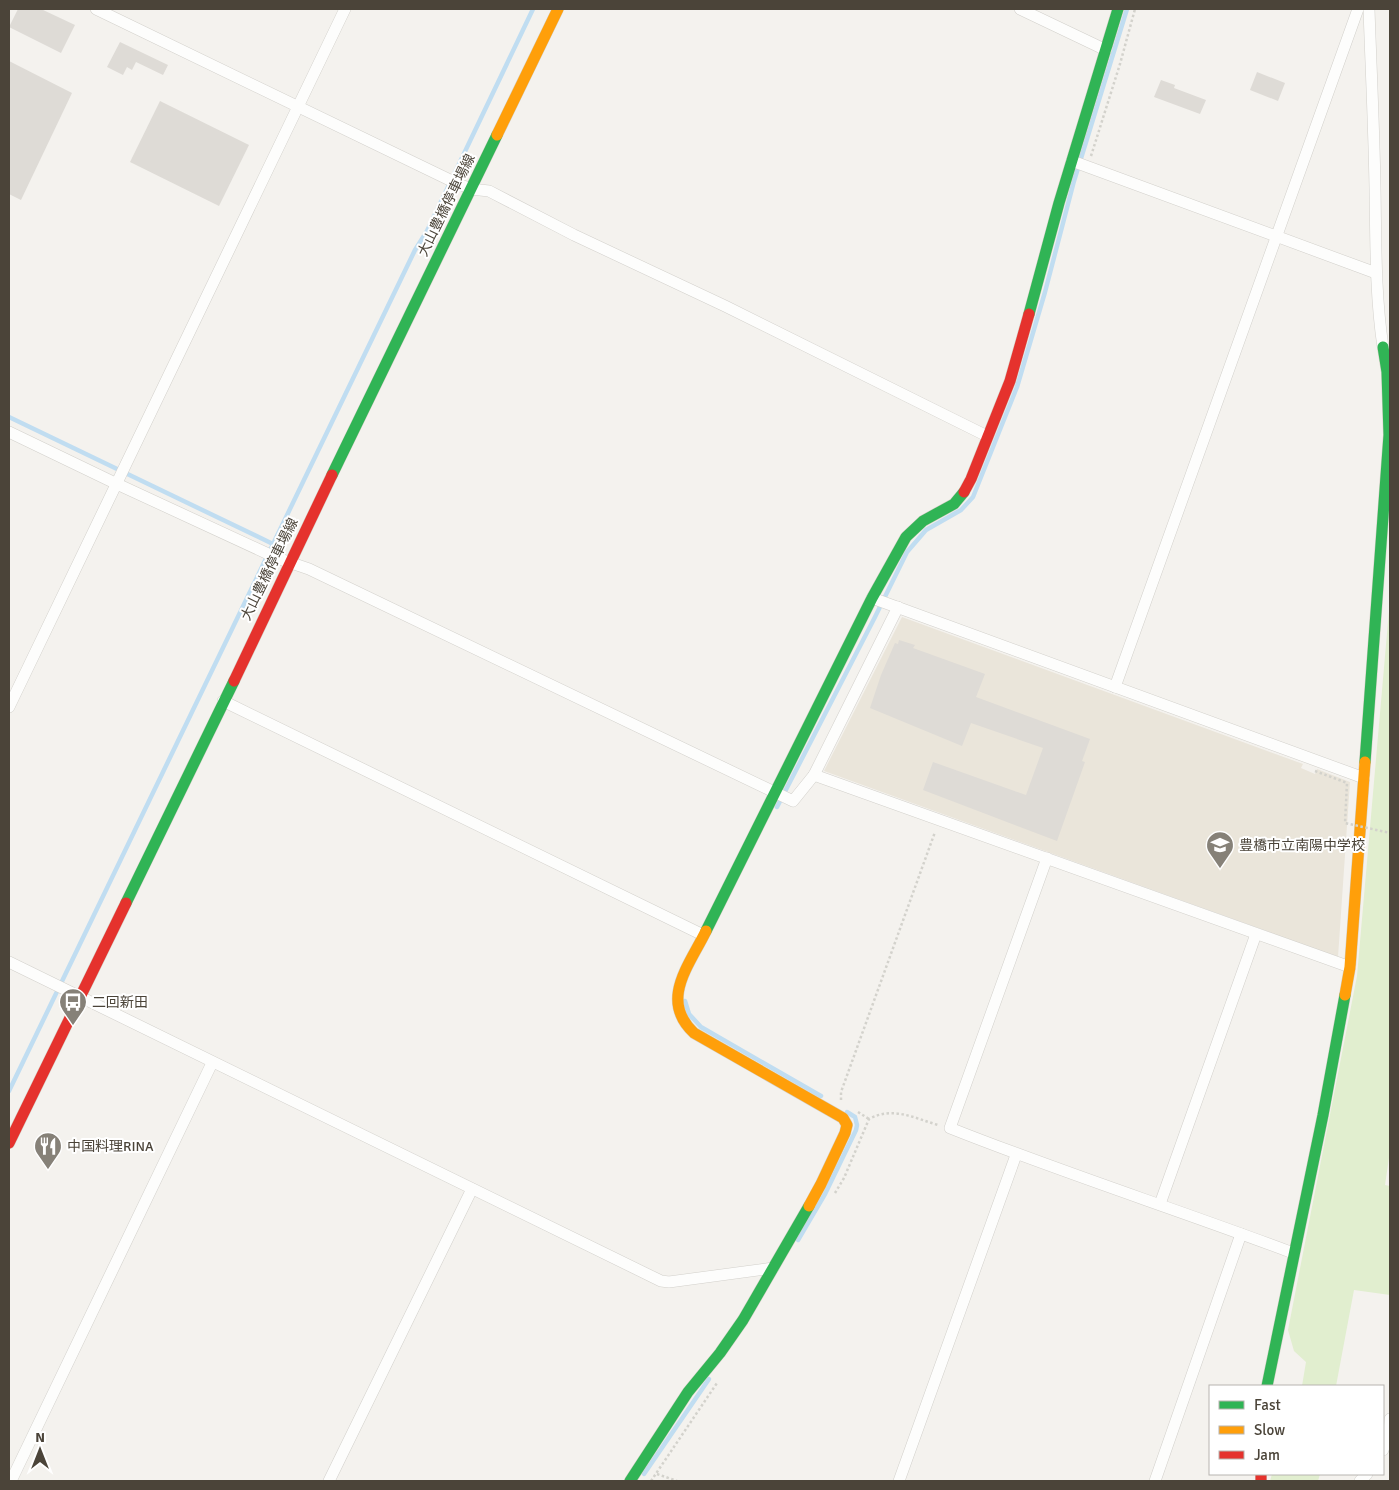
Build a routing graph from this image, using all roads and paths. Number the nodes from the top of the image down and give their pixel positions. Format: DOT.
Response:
graph roads {
  1 [pos="96,9"];
  2 [pos="345,9"];
  3 [pos="558,9"];
  4 [pos="1020,9"];
  5 [pos="1118,9"];
  6 [pos="1135,9"];
  7 [pos="1358,9"];
  8 [pos="1369,9"];
  9 [pos="1106,50"];
  10 [pos="298,106"];
  11 [pos="1072,161"];
  12 [pos="1086,166"];
  13 [pos="470,189"];
  14 [pos="1277,235"];
  15 [pos="1376,273"];
  16 [pos="9,432"];
  17 [pos="987,436"];
  18 [pos="118,482"];
  19 [pos="289,563"];
  20 [pos="872,598"];
  21 [pos="893,606"];
  22 [pos="1115,687"];
  23 [pos="223,701"];
  24 [pos="9,707"];
  25 [pos="1315,771"];
  26 [pos="814,775"];
  27 [pos="1364,778"];
  28 [pos="774,792"];
  29 [pos="939,819"];
  30 [pos="1390,832"];
  31 [pos="1047,858"];
  32 [pos="1256,934"];
  33 [pos="702,935"];
  34 [pos="9,962"];
  35 [pos="1350,968"];
  36 [pos="79,997"];
  37 [pos="212,1063"];
  38 [pos="842,1101"];
  39 [pos="856,1110"];
  40 [pos="869,1119"];
  41 [pos="950,1128"];
  42 [pos="9,1143"];
  43 [pos="1016,1155"];
  44 [pos="472,1189"];
  45 [pos="834,1194"];
  46 [pos="1160,1204"];
  47 [pos="1241,1234"];
  48 [pos="1293,1253"];
  49 [pos="773,1268"];
  50 [pos="719,1379"];
  51 [pos="1267,1385"];
  52 [pos="1390,1419"];
  53 [pos="1384,1447"];
  54 [pos="657,1474"];
  55 [pos="11,1481"];
  56 [pos="329,1481"];
  57 [pos="630,1481"];
  58 [pos="652,1481"];
  59 [pos="677,1481"];
  60 [pos="899,1481"];
  61 [pos="1155,1481"];
  1 -- 10 [label="street"];
  2 -- 10 [label="street"];
  3 -- 13 [label="street, 大山豊橋停車場線"];
  4 -- 9 [label="street"];
  5 -- 9 [label="street"];
  6 -- 12 [label="path"];
  7 -- 14 [label="street"];
  8 -- 15 [label="street"];
  9 -- 11 [label="street"];
  10 -- 13 [label="street"];
  10 -- 18 [label="street"];
  11 -- 12 [label="street"];
  11 -- 17 [label="street"];
  12 -- 14 [label="street"];
  13 -- 17 [label="street"];
  13 -- 19 [label="street, 大山豊橋停車場線"];
  14 -- 15 [label="street"];
  14 -- 22 [label="street"];
  15 -- 27 [label="street"];
  16 -- 18 [label="street"];
  17 -- 20 [label="street"];
  18 -- 19 [label="street"];
  18 -- 24 [label="street"];
  19 -- 23 [label="street, 大山豊橋停車場線"];
  19 -- 28 [label="street"];
  20 -- 21 [label="street"];
  20 -- 28 [label="street"];
  21 -- 22 [label="street"];
  21 -- 26 [label="street"];
  22 -- 27 [label="street"];
  23 -- 33 [label="street"];
  23 -- 36 [label="street, 大山豊橋停車場線"];
  25 -- 30 [label="path, bridge"];
  26 -- 28 [label="street"];
  26 -- 29 [label="street"];
  27 -- 35 [label="street"];
  28 -- 33 [label="street"];
  29 -- 31 [label="street"];
  29 -- 38 [label="path"];
  31 -- 32 [label="street"];
  31 -- 41 [label="street"];
  32 -- 35 [label="street"];
  32 -- 46 [label="street"];
  33 -- 49 [label="street"];
  34 -- 36 [label="street"];
  35 -- 48 [label="street"];
  36 -- 37 [label="street"];
  36 -- 42 [label="street, 大山豊橋停車場線"];
  37 -- 44 [label="street"];
  37 -- 55 [label="street"];
  39 -- 40 [label="path"];
  40 -- 41 [label="path"];
  40 -- 45 [label="path"];
  41 -- 43 [label="street"];
  43 -- 46 [label="street"];
  43 -- 60 [label="street"];
  44 -- 49 [label="street"];
  44 -- 56 [label="street"];
  46 -- 47 [label="street"];
  47 -- 48 [label="street"];
  47 -- 61 [label="street"];
  48 -- 51 [label="street"];
  49 -- 57 [label="street"];
  50 -- 54 [label="path"];
  52 -- 53 [label="street"];
  54 -- 58 [label="path"];
  54 -- 59 [label="path"];
}
